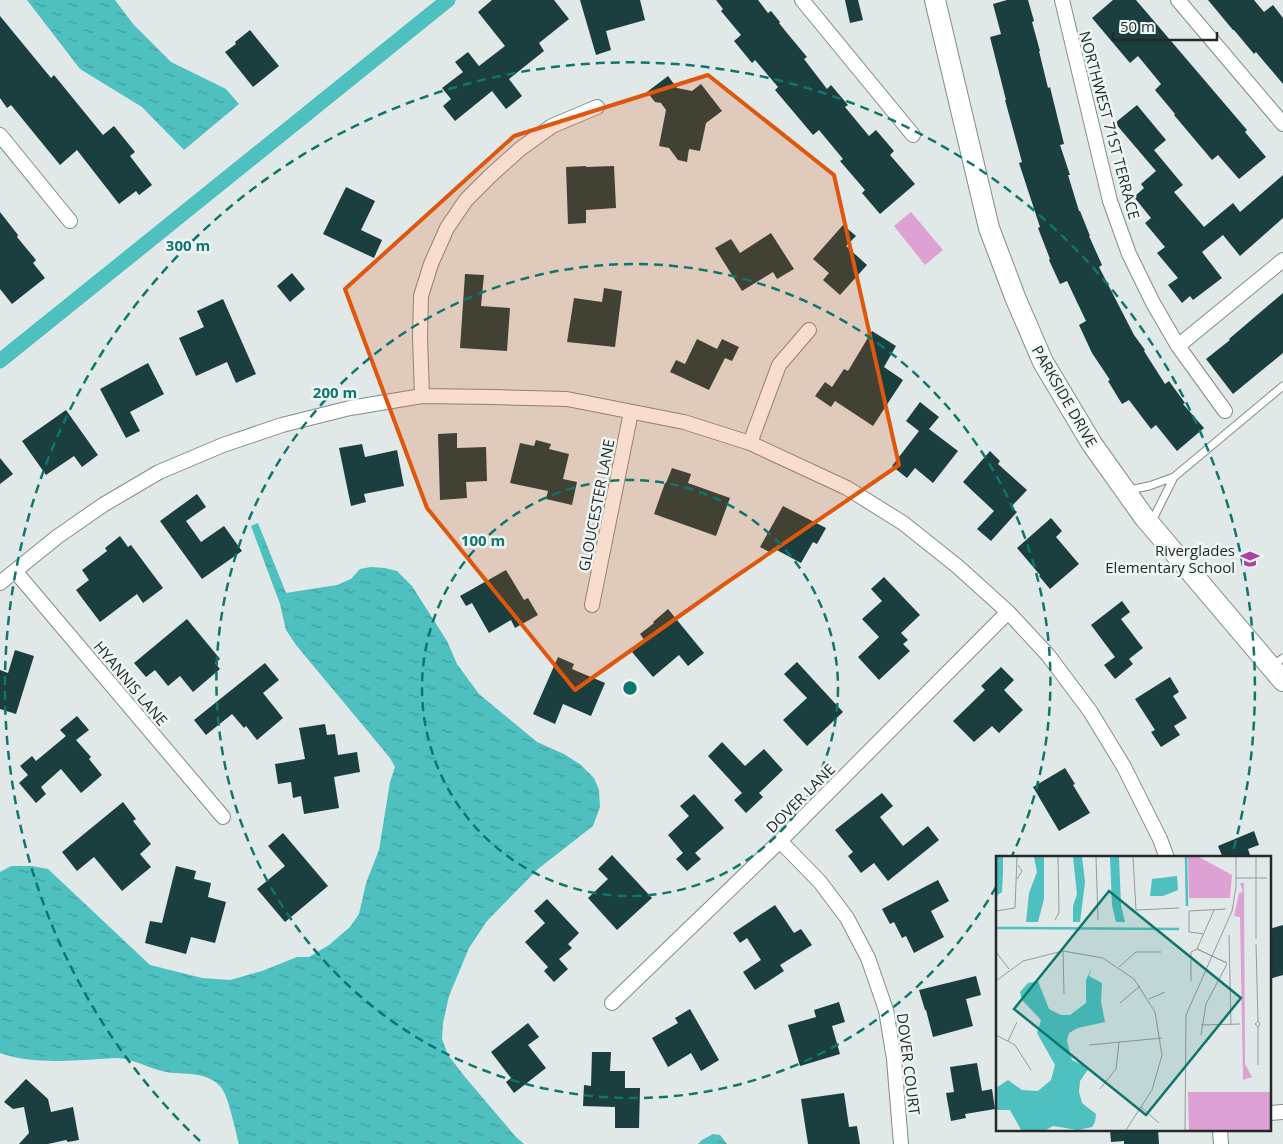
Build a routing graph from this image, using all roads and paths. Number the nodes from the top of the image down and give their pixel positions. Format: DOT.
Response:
graph roads {
  1 [pos="802,0"];
  2 [pos="935,0"];
  3 [pos="1062,0"];
  4 [pos="1178,0"];
  5 [pos="597,107"];
  6 [pos="1283,124"];
  7 [pos="0,135"];
  8 [pos="912,135"];
  9 [pos="70,221"];
  10 [pos="1283,260"];
  11 [pos="809,330"];
  12 [pos="1178,346"];
  13 [pos="1283,386"];
  14 [pos="422,396"];
  15 [pos="1225,411"];
  16 [pos="631,412"];
  17 [pos="750,443"];
  18 [pos="1174,477"];
  19 [pos="1125,491"];
  20 [pos="1150,524"];
  21 [pos="15,571"];
  22 [pos="0,583"];
  23 [pos="592,605"];
  24 [pos="1008,612"];
  25 [pos="1279,669"];
  26 [pos="222,817"];
  27 [pos="780,840"];
  28 [pos="1166,856"];
  29 [pos="612,1003"];
  30 [pos="1283,1112"];
  31 [pos="1270,1113"];
  32 [pos="901,1144"];
  1 -- 8 [label="street"];
  2 -- 19 [label="street, PARKSIDE DRIVE"];
  3 -- 12 [label="street, NORTHWEST 71ST TERRACE"];
  4 -- 6 [label="street"];
  5 -- 14 [label="street"];
  7 -- 9 [label="street"];
  10 -- 12 [label="street"];
  11 -- 17 [label="street"];
  12 -- 15 [label="street, NORTHWEST 71ST TERRACE"];
  13 -- 18 [label="lane"];
  14 -- 16 [label="street"];
  14 -- 21 [label="street"];
  16 -- 17 [label="street"];
  16 -- 23 [label="street, GLOUCESTER LANE"];
  17 -- 24 [label="street"];
  18 -- 19 [label="lane"];
  18 -- 20 [label="lane"];
  19 -- 20 [label="street, PARKSIDE DRIVE"];
  20 -- 25 [label="street, PARKSIDE DRIVE"];
  21 -- 22 [label="street"];
  21 -- 26 [label="street, HYANNIS LANE"];
  24 -- 27 [label="street, DOVER LANE"];
  24 -- 28 [label="street"];
  27 -- 29 [label="street, DOVER LANE"];
  27 -- 32 [label="street, DOVER COURT"];
  30 -- 31 [label="street"];
}
